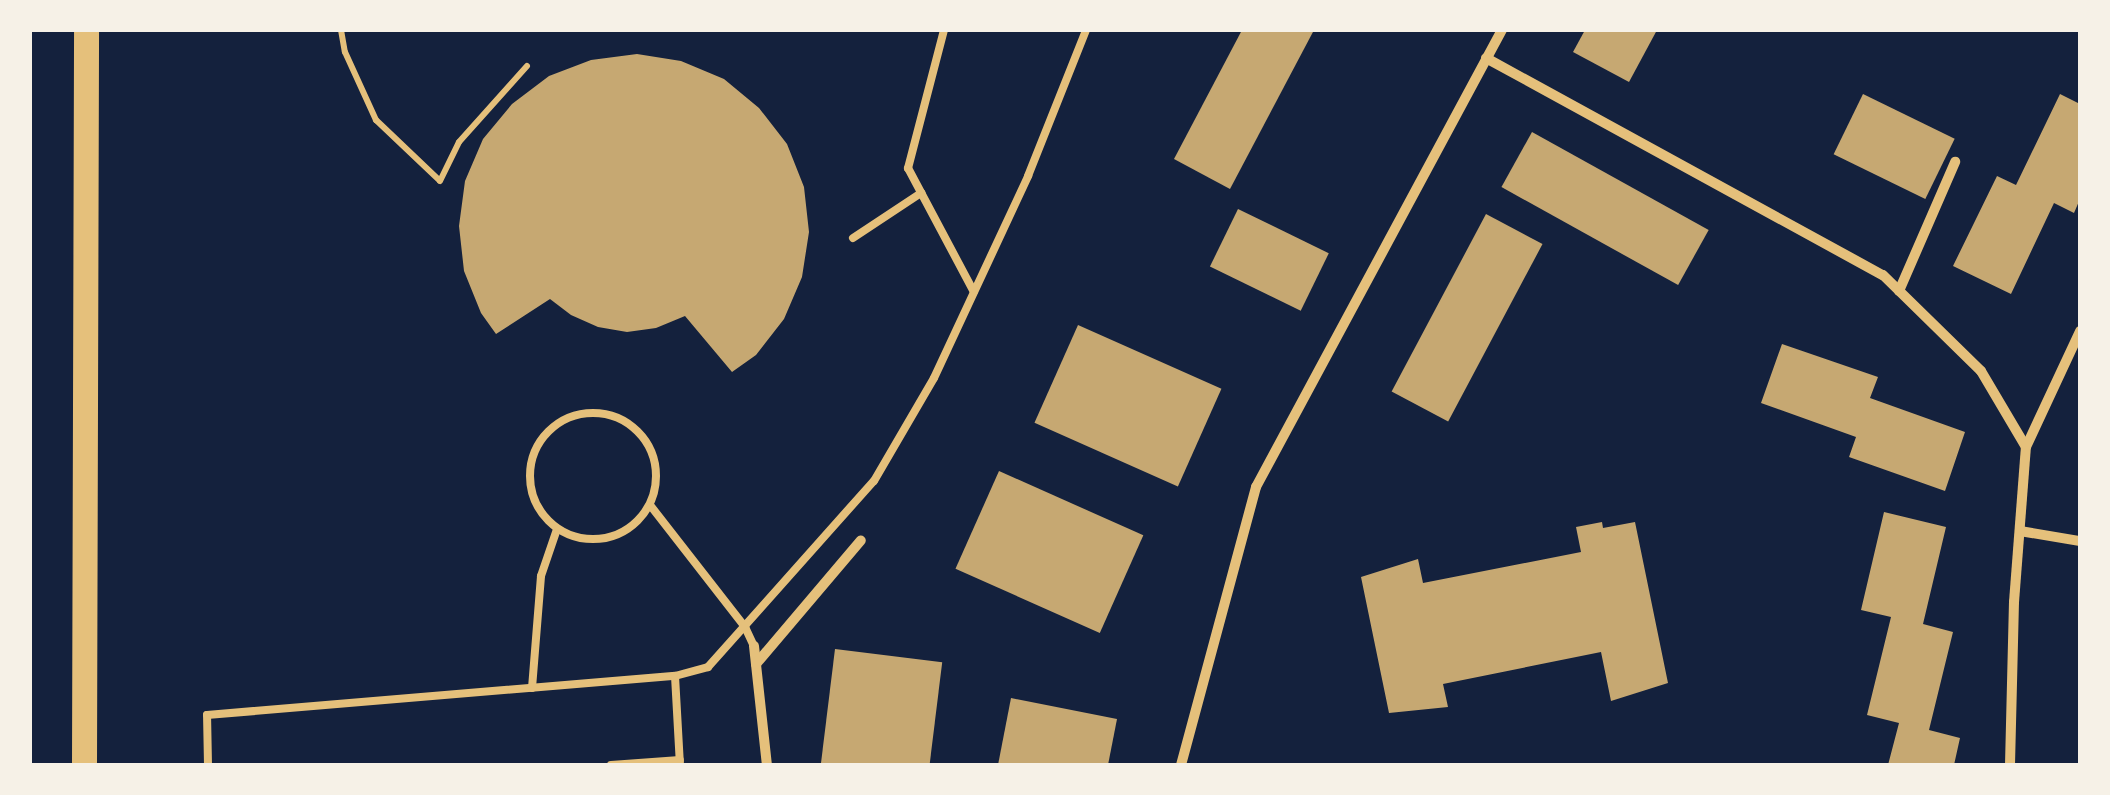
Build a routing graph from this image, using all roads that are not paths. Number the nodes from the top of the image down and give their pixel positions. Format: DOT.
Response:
graph roads {
  1 [pos="86,30"];
  2 [pos="944,30"];
  3 [pos="1086,30"];
  4 [pos="1502,30"];
  5 [pos="1486,58"];
  6 [pos="1955,162"];
  7 [pos="921,194"];
  8 [pos="852,238"];
  9 [pos="1899,291"];
  10 [pos="974,292"];
  11 [pos="2080,330"];
  12 [pos="2026,447"];
  13 [pos="650,505"];
  14 [pos="557,529"];
  15 [pos="2020,532"];
  16 [pos="861,540"];
  17 [pos="2080,541"];
  18 [pos="745,627"];
  19 [pos="754,646"];
  20 [pos="756,664"];
  21 [pos="675,676"];
  22 [pos="532,688"];
  23 [pos="680,762"];
  24 [pos="84,765"];
  25 [pos="208,765"];
  26 [pos="611,765"];
  27 [pos="766,765"];
  28 [pos="1181,765"];
  29 [pos="2010,765"];
  1 -- 24 [label="main road"];
  2 -- 7 [label="lane"];
  3 -- 10 [label="lane"];
  4 -- 5 [label="street"];
  5 -- 9 [label="street"];
  5 -- 28 [label="street"];
  6 -- 9 [label="street"];
  7 -- 8 [label="lane"];
  7 -- 10 [label="lane"];
  9 -- 12 [label="street"];
  10 -- 18 [label="lane"];
  11 -- 12 [label="street"];
  12 -- 15 [label="street"];
  13 -- 14 [label="lane"];
  13 -- 14 [label="lane"];
  13 -- 18 [label="lane"];
  14 -- 22 [label="lane"];
  15 -- 17 [label="street"];
  15 -- 29 [label="street"];
  16 -- 20 [label="street"];
  18 -- 19 [label="lane"];
  18 -- 21 [label="lane"];
  19 -- 20 [label="street"];
  20 -- 27 [label="street"];
  21 -- 22 [label="lane"];
  21 -- 23 [label="lane"];
  22 -- 25 [label="lane"];
  23 -- 26 [label="lane"];
}
